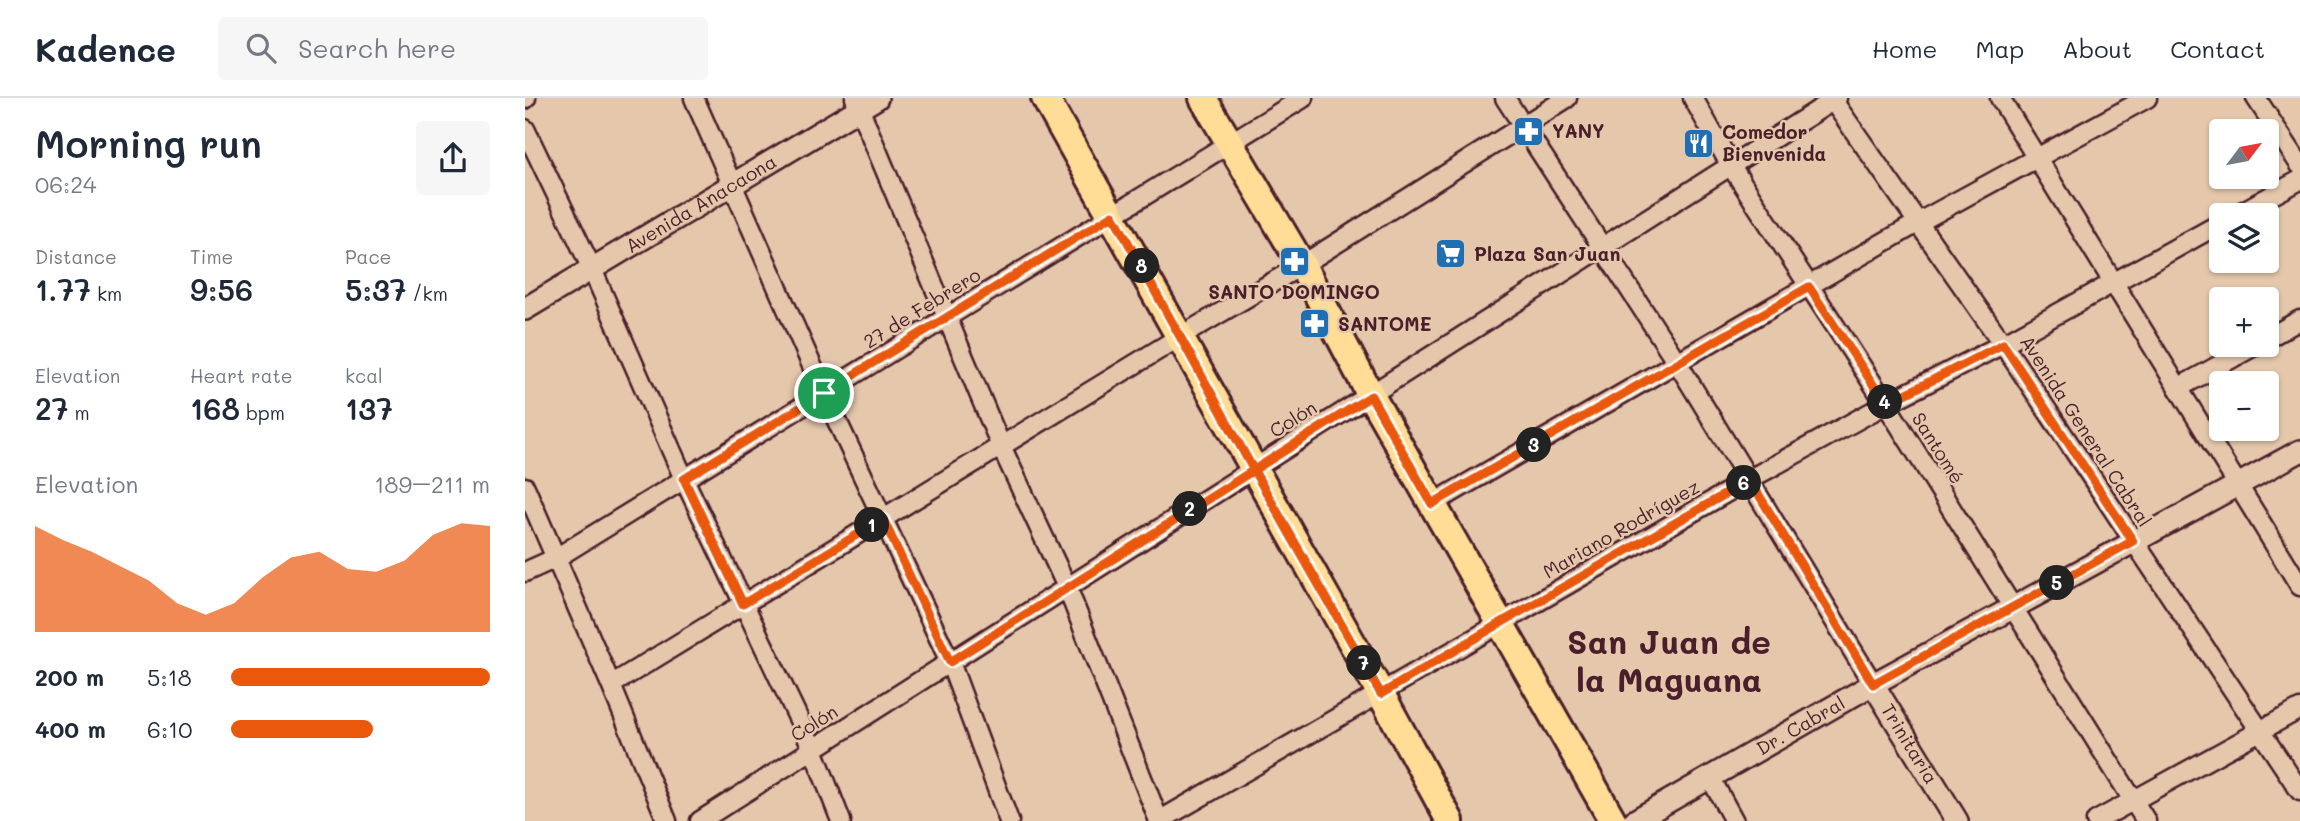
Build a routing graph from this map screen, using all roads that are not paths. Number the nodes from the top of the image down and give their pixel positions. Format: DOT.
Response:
graph roads {
  1 [pos="694,98"];
  2 [pos="1045,98"];
  3 [pos="1203,98"];
  4 [pos="1303,98"];
  5 [pos="1505,98"];
  6 [pos="1567,98"];
  7 [pos="1693,98"];
  8 [pos="2000,98"];
  9 [pos="2147,98"];
  10 [pos="2256,98"];
  11 [pos="1834,99"];
  12 [pos="864,101"];
  13 [pos="1522,126"];
  14 [pos="525,129"];
  15 [pos="1228,144"];
  16 [pos="2036,158"];
  17 [pos="2300,165"];
  18 [pos="1731,166"];
  19 [pos="2300,180"];
  20 [pos="732,184"];
  21 [pos="2258,203"];
  22 [pos="1113,215"];
  23 [pos="1919,222"];
  24 [pos="2209,229"];
  25 [pos="1602,247"];
  26 [pos="1302,265"];
  27 [pos="592,269"];
  28 [pos="2112,282"];
  29 [pos="1809,287"];
  30 [pos="525,309"];
  31 [pos="947,317"];
  32 [pos="2300,320"];
  33 [pos="2279,332"];
  34 [pos="1181,336"];
  35 [pos="2003,344"];
  36 [pos="2234,357"];
  37 [pos="1677,362"];
  38 [pos="2178,388"];
  39 [pos="824,393"];
  40 [pos="1371,396"];
  41 [pos="1886,404"];
  42 [pos="1001,446"];
  43 [pos="2300,451"];
  44 [pos="1253,469"];
  45 [pos="684,479"];
  46 [pos="1750,480"];
  47 [pos="2236,486"];
  48 [pos="525,487"];
  49 [pos="1432,504"];
  50 [pos="883,519"];
  51 [pos="2133,541"];
  52 [pos="555,558"];
  53 [pos="525,572"];
  54 [pos="2298,578"];
  55 [pos="1067,587"];
  56 [pos="743,604"];
  57 [pos="2012,608"];
  58 [pos="1499,624"];
  59 [pos="950,662"];
  60 [pos="1873,684"];
  61 [pos="611,685"];
  62 [pos="1381,694"];
  63 [pos="2300,709"];
  64 [pos="2259,729"];
  65 [pos="813,749"];
  66 [pos="1710,776"];
  67 [pos="2300,792"];
  68 [pos="2133,800"];
  69 [pos="667,821"];
  70 [pos="700,821"];
  71 [pos="841,821"];
  72 [pos="1009,821"];
  73 [pos="1159,821"];
  74 [pos="1450,821"];
  75 [pos="1613,821"];
  76 [pos="1634,821"];
  77 [pos="1734,821"];
  78 [pos="1957,821"];
  79 [pos="2096,821"];
  80 [pos="2145,821"];
  1 -- 20 [label="street"];
  2 -- 22 [label="main road"];
  3 -- 15 [label="main road"];
  4 -- 15 [label="street, 27 de Febrero"];
  5 -- 13 [label="street, Trinitaria"];
  6 -- 13 [label="street"];
  7 -- 18 [label="street, Santomé"];
  8 -- 16 [label="street"];
  9 -- 16 [label="street"];
  10 -- 17 [label="street"];
  11 -- 18 [label="street, Colón"];
  11 -- 23 [label="street, Avenida General Cabral"];
  12 -- 20 [label="street, Avenida Anacaona"];
  12 -- 31 [label="street"];
  13 -- 25 [label="street, Trinitaria"];
  13 -- 26 [label="street"];
  14 -- 27 [label="street"];
  15 -- 22 [label="street, 27 de Febrero"];
  15 -- 26 [label="main road"];
  16 -- 23 [label="street"];
  16 -- 28 [label="street"];
  18 -- 25 [label="street, Colón"];
  18 -- 29 [label="street, Santomé"];
  19 -- 21 [label="street"];
  20 -- 27 [label="street, Avenida Anacaona"];
  20 -- 39 [label="street"];
  22 -- 31 [label="street, 27 de Febrero"];
  22 -- 34 [label="main road"];
  23 -- 29 [label="street"];
  23 -- 35 [label="street, Avenida General Cabral"];
  24 -- 28 [label="street, Mariano Rodríguez"];
  25 -- 37 [label="street, Trinitaria"];
  25 -- 40 [label="street, Colón"];
  26 -- 34 [label="street"];
  26 -- 40 [label="main road"];
  27 -- 30 [label="street, Avenida Anacaona"];
  27 -- 45 [label="street"];
  28 -- 35 [label="street, Mariano Rodríguez"];
  28 -- 38 [label="street"];
  29 -- 37 [label="street"];
  29 -- 41 [label="street, Santomé"];
  31 -- 39 [label="street, 27 de Febrero"];
  31 -- 42 [label="street"];
  32 -- 33 [label="street"];
  34 -- 42 [label="street"];
  34 -- 44 [label="main road"];
  35 -- 41 [label="street, Mariano Rodríguez"];
  35 -- 51 [label="street, Avenida General Cabral"];
  36 -- 38 [label="street"];
  37 -- 46 [label="street, Trinitaria"];
  37 -- 49 [label="street"];
  38 -- 47 [label="street"];
  39 -- 45 [label="street, 27 de Febrero"];
  39 -- 50 [label="street"];
  40 -- 44 [label="street, Colón"];
  40 -- 49 [label="main road"];
  41 -- 46 [label="street, Mariano Rodríguez"];
  41 -- 57 [label="street, Santomé"];
  42 -- 50 [label="street"];
  42 -- 55 [label="street"];
  43 -- 47 [label="street, Dr. Cabral"];
  44 -- 55 [label="street, Colón"];
  44 -- 62 [label="main road"];
  45 -- 52 [label="street, 27 de Febrero"];
  45 -- 56 [label="street"];
  46 -- 58 [label="street, Mariano Rodríguez"];
  46 -- 60 [label="street, Trinitaria"];
  47 -- 51 [label="street, Dr. Cabral"];
  47 -- 54 [label="street"];
  48 -- 52 [label="street"];
  49 -- 58 [label="main road"];
  50 -- 56 [label="street"];
  50 -- 59 [label="street"];
  51 -- 57 [label="street, Dr. Cabral"];
  51 -- 64 [label="street, Avenida General Cabral"];
  52 -- 53 [label="street, 27 de Febrero"];
  52 -- 61 [label="street"];
  55 -- 59 [label="street, Colón"];
  55 -- 73 [label="street"];
  56 -- 61 [label="street"];
  56 -- 65 [label="street"];
  57 -- 60 [label="street, Dr. Cabral"];
  57 -- 68 [label="street, Santomé"];
  58 -- 62 [label="street, Mariano Rodríguez"];
  58 -- 75 [label="main road"];
  59 -- 65 [label="street, Colón"];
  59 -- 72 [label="street"];
  60 -- 66 [label="street, Dr. Cabral"];
  60 -- 78 [label="street, Trinitaria"];
  61 -- 69 [label="street"];
  62 -- 73 [label="street, Mariano Rodríguez"];
  62 -- 74 [label="main road"];
  63 -- 64 [label="street"];
  64 -- 67 [label="street, Avenida General Cabral"];
  64 -- 68 [label="street"];
  65 -- 70 [label="street, Colón"];
  65 -- 71 [label="street"];
  66 -- 76 [label="street, Dr. Cabral"];
  66 -- 77 [label="street"];
  68 -- 79 [label="street"];
  68 -- 80 [label="street, Santomé"];
}
